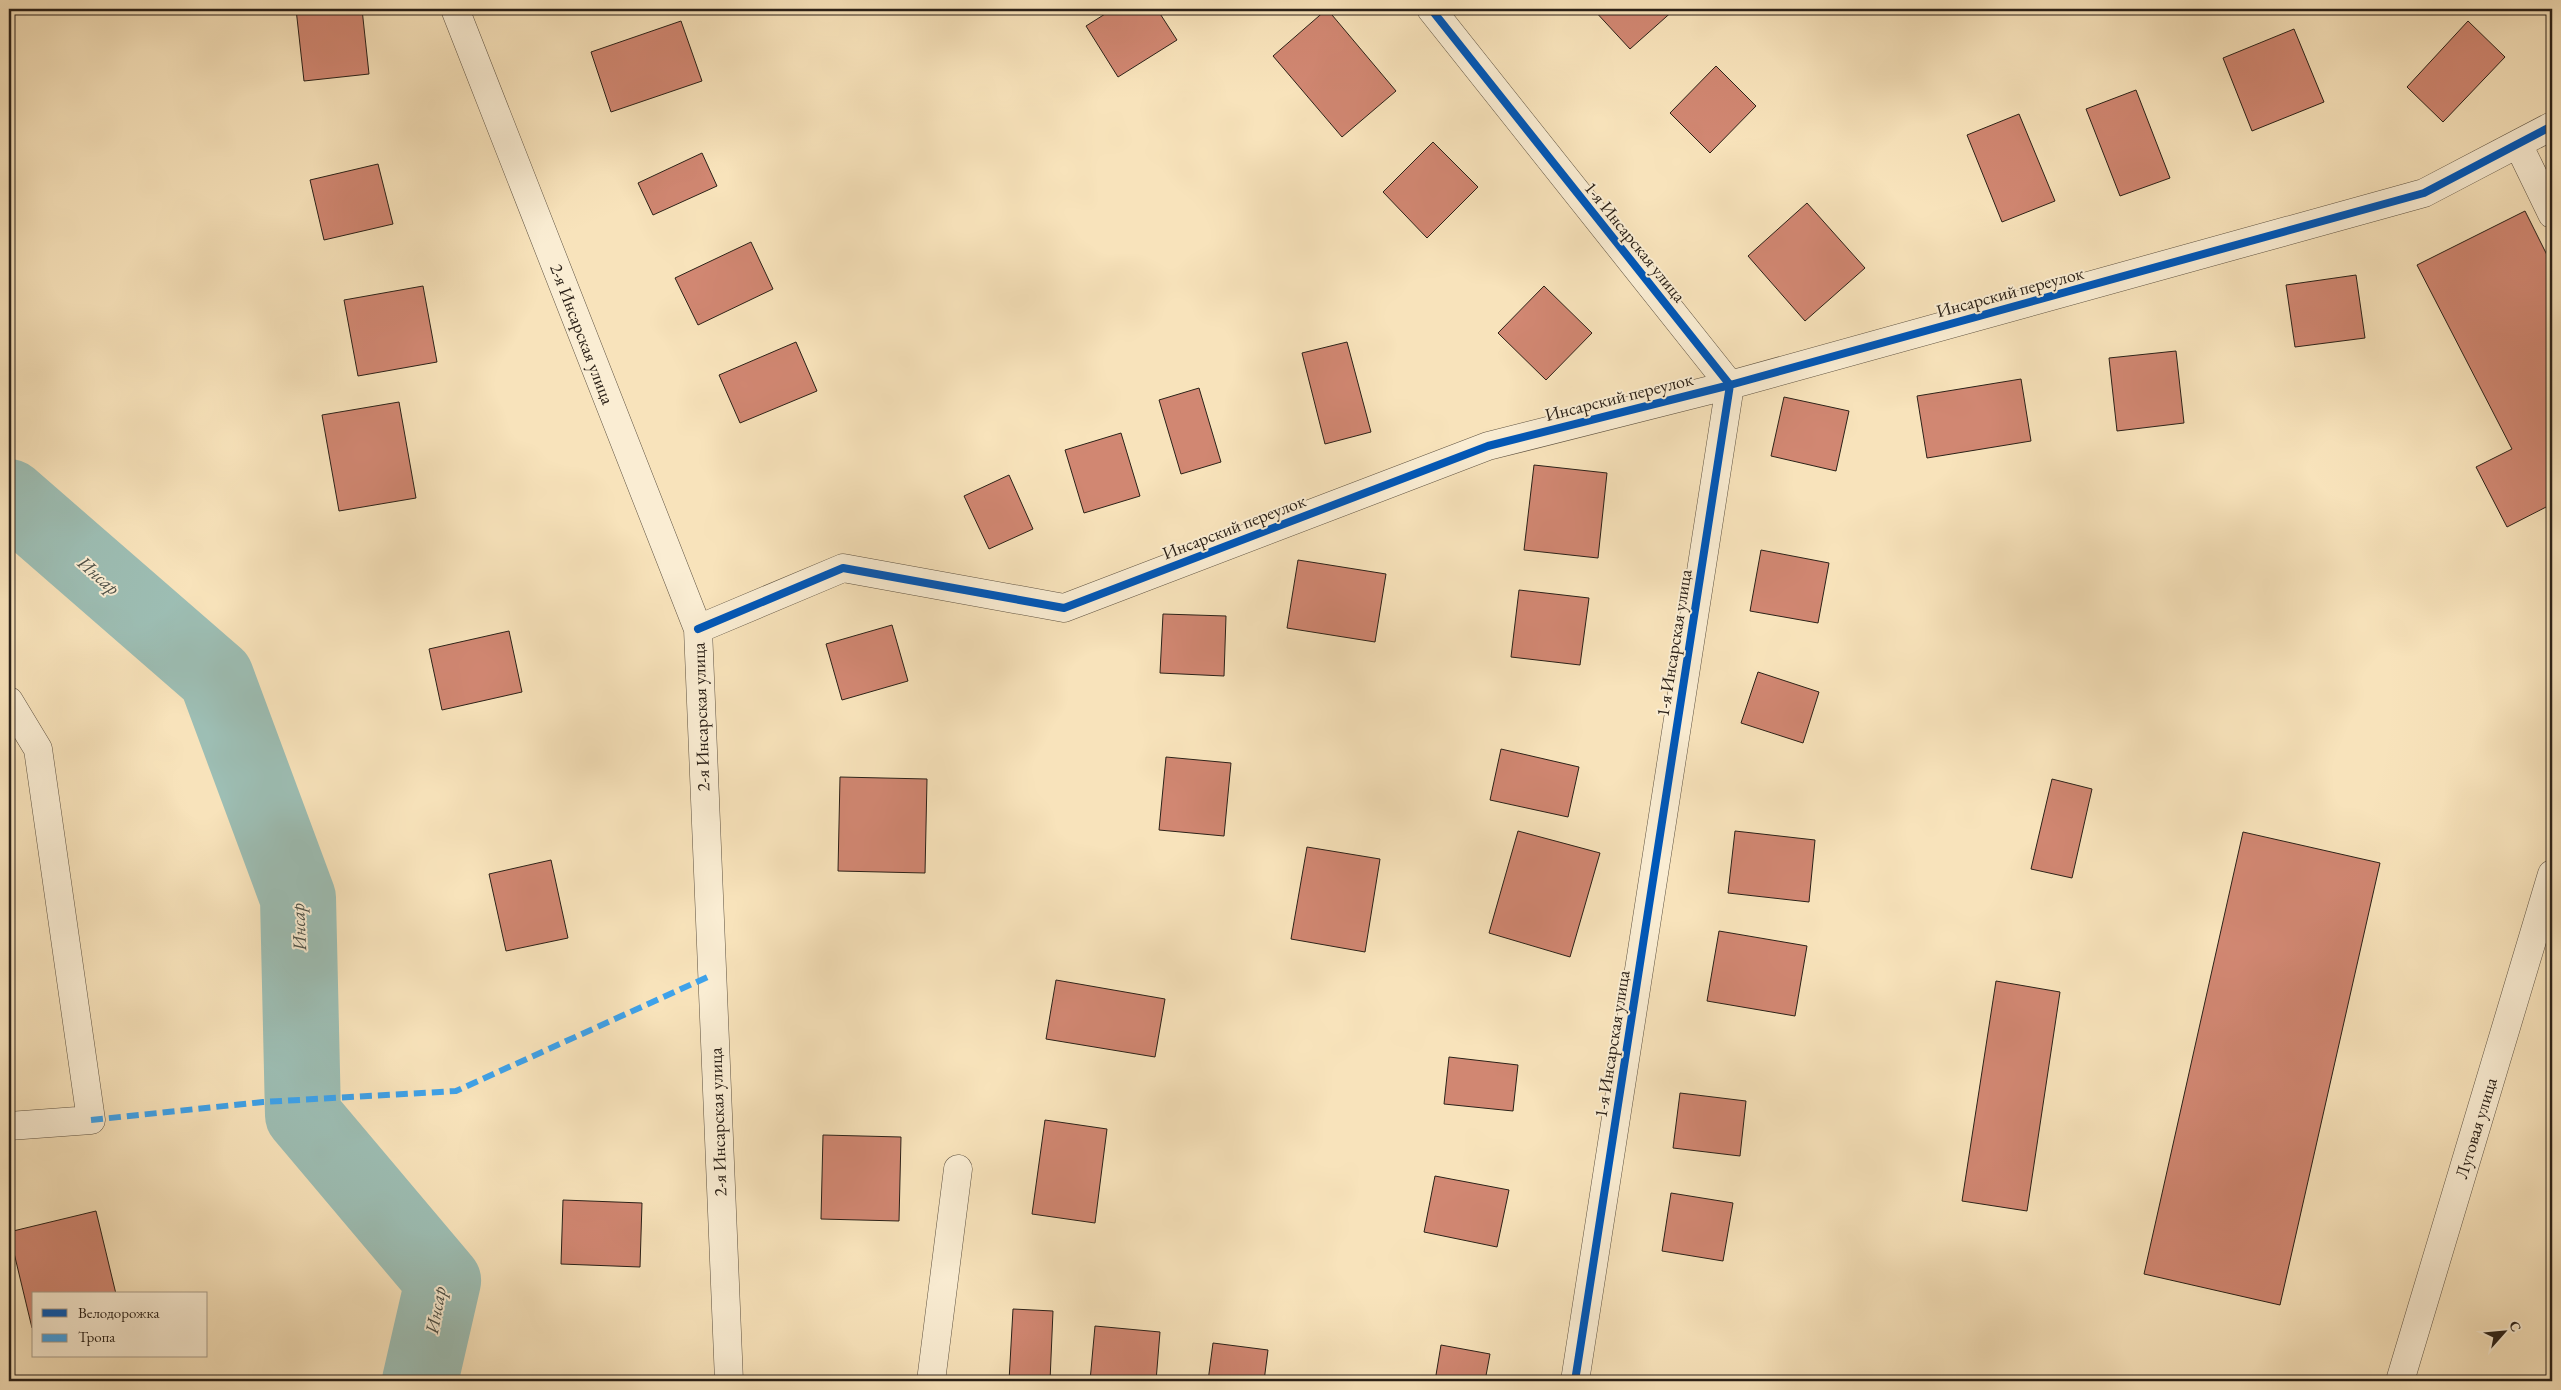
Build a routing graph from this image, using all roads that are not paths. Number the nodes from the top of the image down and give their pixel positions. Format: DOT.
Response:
graph roads {
  1 [pos="455,9"];
  2 [pos="1431,9"];
  3 [pos="2552,126"];
  4 [pos="2518,144"];
  5 [pos="2552,214"];
  6 [pos="1730,384"];
  7 [pos="698,629"];
  8 [pos="9,700"];
  9 [pos="2552,874"];
  10 [pos="9,1126"];
  11 [pos="958,1169"];
  12 [pos="729,1381"];
  13 [pos="931,1381"];
  14 [pos="1575,1381"];
  15 [pos="2400,1381"];
  1 -- 7 [label="street, 2-я Инсарская улица"];
  2 -- 6 [label="street, 1-я Инсарская улица"];
  3 -- 4 [label="street, Инсарский переулок"];
  4 -- 5 [label="street"];
  4 -- 6 [label="street, Инсарский переулок"];
  6 -- 7 [label="street, Инсарский переулок"];
  6 -- 14 [label="street, 1-я Инсарская улица"];
  7 -- 12 [label="street, 2-я Инсарская улица"];
  8 -- 10 [label="street"];
  9 -- 15 [label="street, Луговая улица"];
  11 -- 13 [label="street"];
}
